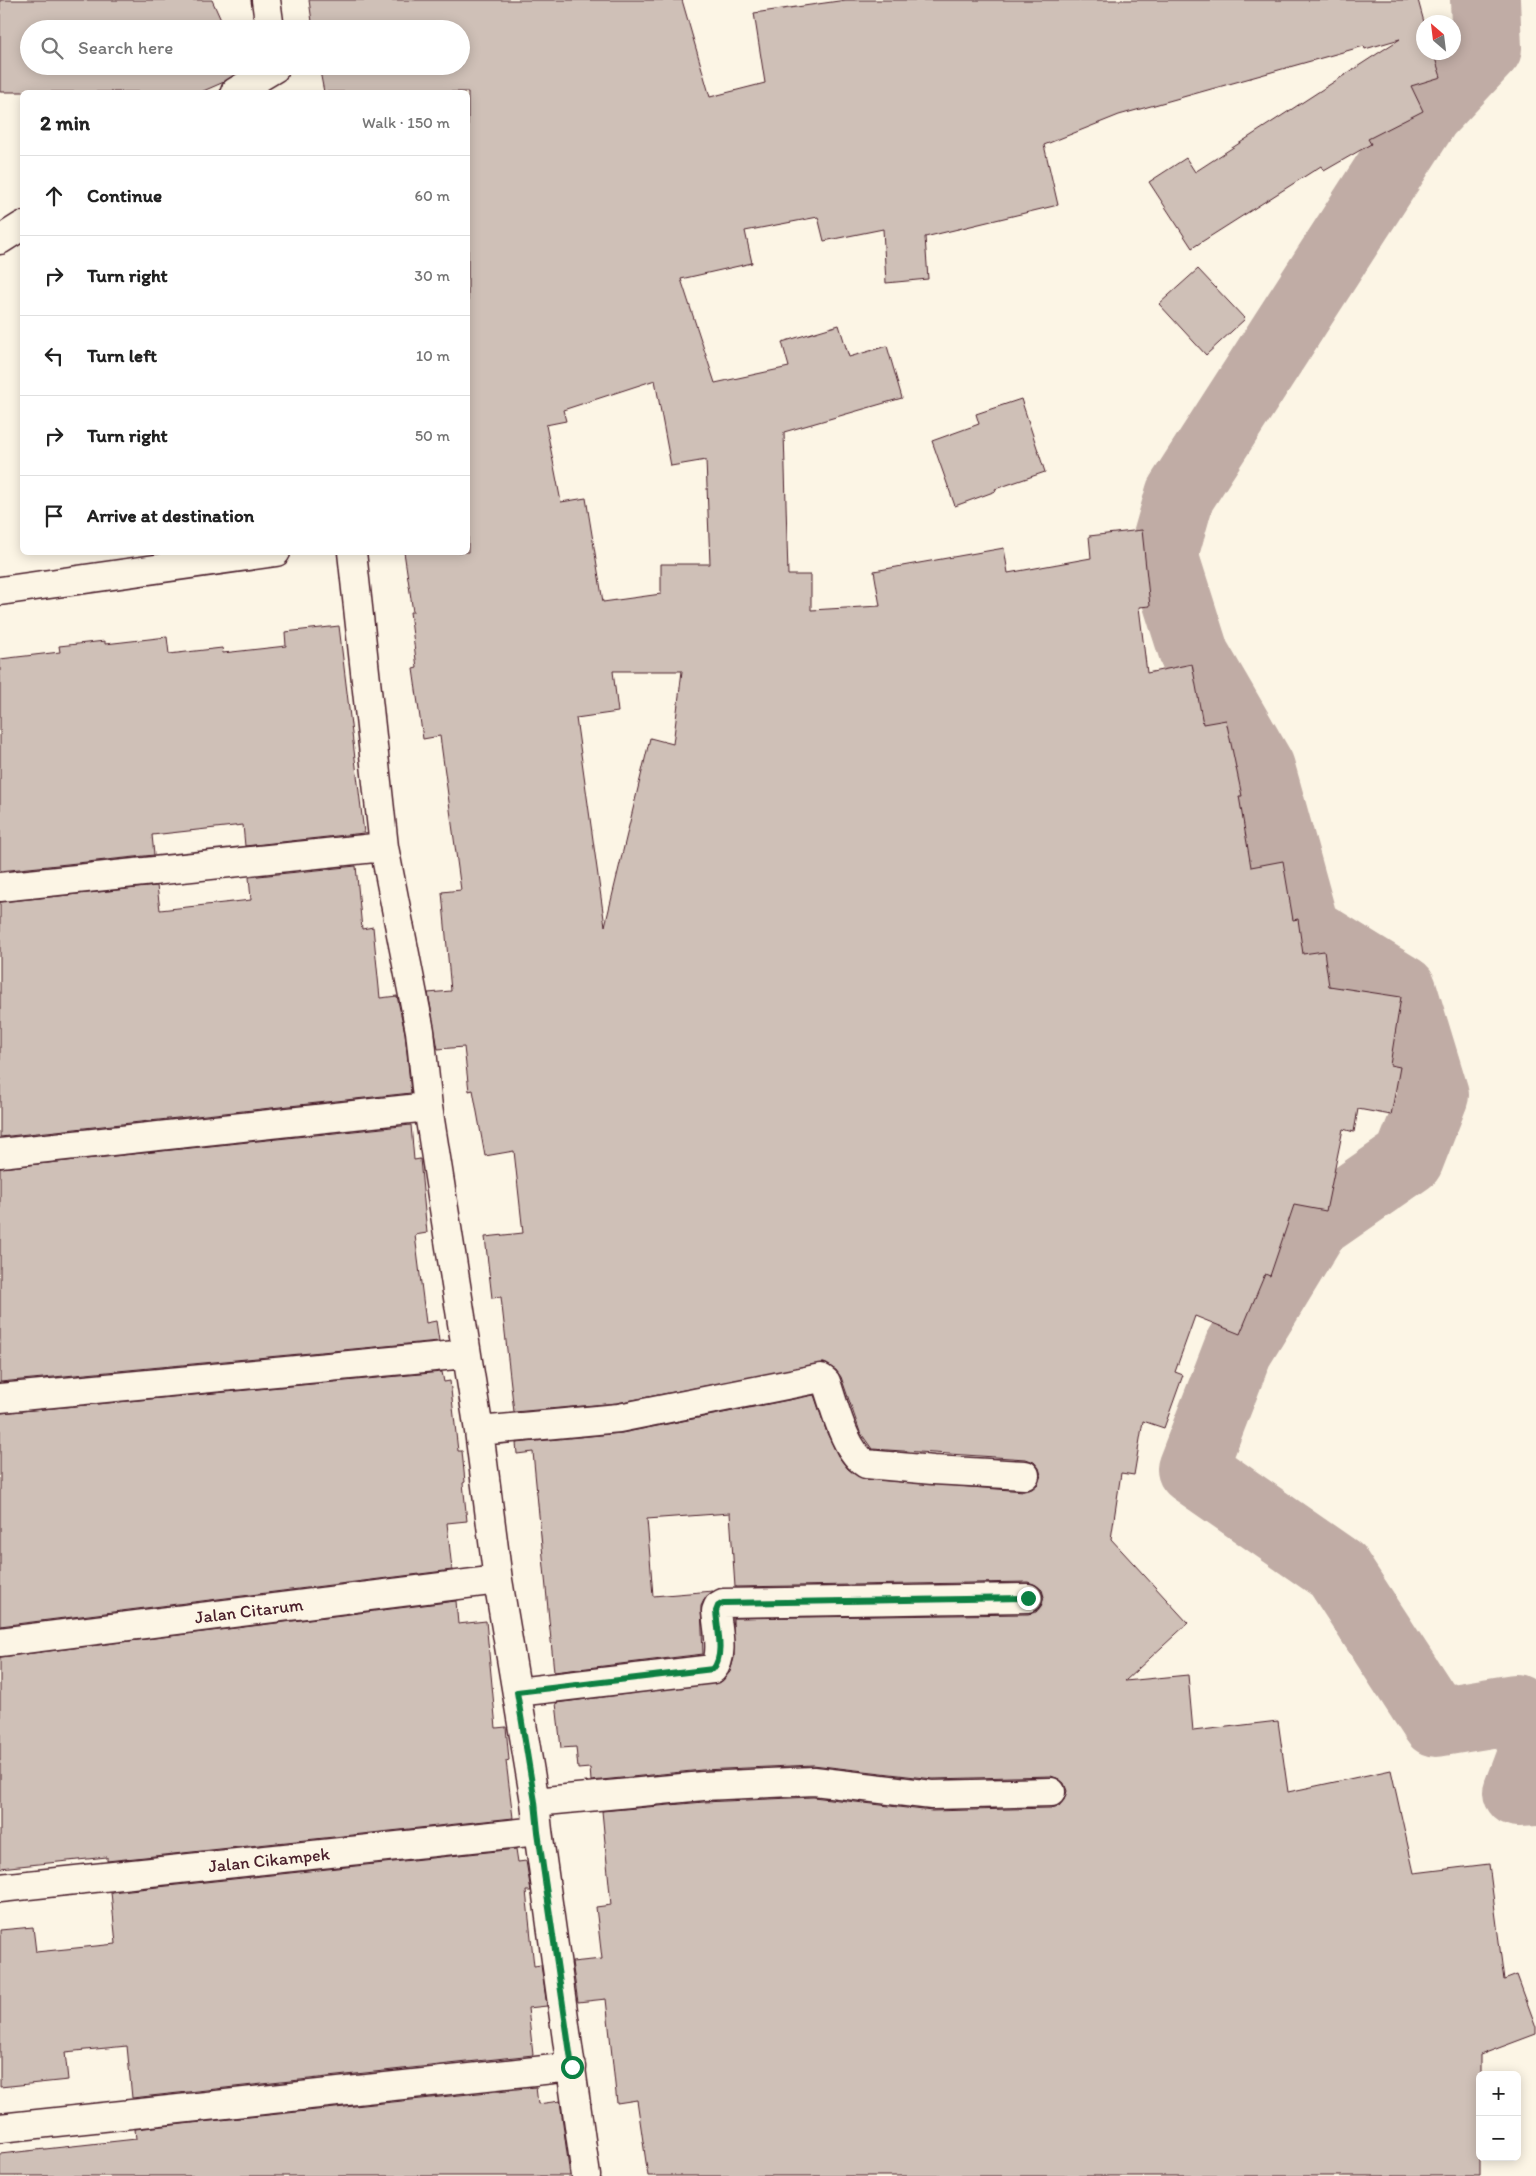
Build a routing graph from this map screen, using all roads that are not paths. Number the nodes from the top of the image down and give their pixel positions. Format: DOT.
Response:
graph roads {
  1 [pos="266,0"];
  2 [pos="269,20"];
  3 [pos="274,75"];
  4 [pos="240,90"];
  5 [pos="20,227"];
  6 [pos="0,240"];
  7 [pos="255,555"];
  8 [pos="352,555"];
  9 [pos="0,591"];
  10 [pos="384,846"];
  11 [pos="0,887"];
  12 [pos="428,1108"];
  13 [pos="0,1153"];
  14 [pos="466,1354"];
  15 [pos="0,1398"];
  16 [pos="479,1431"];
  17 [pos="1024,1475"];
  18 [pos="498,1580"];
  19 [pos="1028,1598"];
  20 [pos="0,1642"];
  21 [pos="517,1692"];
  22 [pos="1051,1792"];
  23 [pos="535,1802"];
  24 [pos="538,1832"];
  25 [pos="0,1888"];
  26 [pos="572,2067"];
  27 [pos="0,2128"];
  28 [pos="586,2176"];
  1 -- 2 [label="street"];
  3 -- 4 [label="street"];
  5 -- 6 [label="street"];
  7 -- 9 [label="street"];
  8 -- 10 [label="street"];
  10 -- 11 [label="street"];
  10 -- 12 [label="street"];
  12 -- 13 [label="street"];
  12 -- 14 [label="street"];
  14 -- 15 [label="street"];
  14 -- 16 [label="street"];
  16 -- 17 [label="street"];
  16 -- 18 [label="street"];
  18 -- 20 [label="street, Jalan Citarum"];
  18 -- 21 [label="street"];
  19 -- 21 [label="street"];
  21 -- 23 [label="street"];
  22 -- 23 [label="street"];
  23 -- 24 [label="street"];
  24 -- 25 [label="street, Jalan Cikampek"];
  24 -- 26 [label="street"];
  26 -- 27 [label="street"];
  26 -- 28 [label="street"];
}
